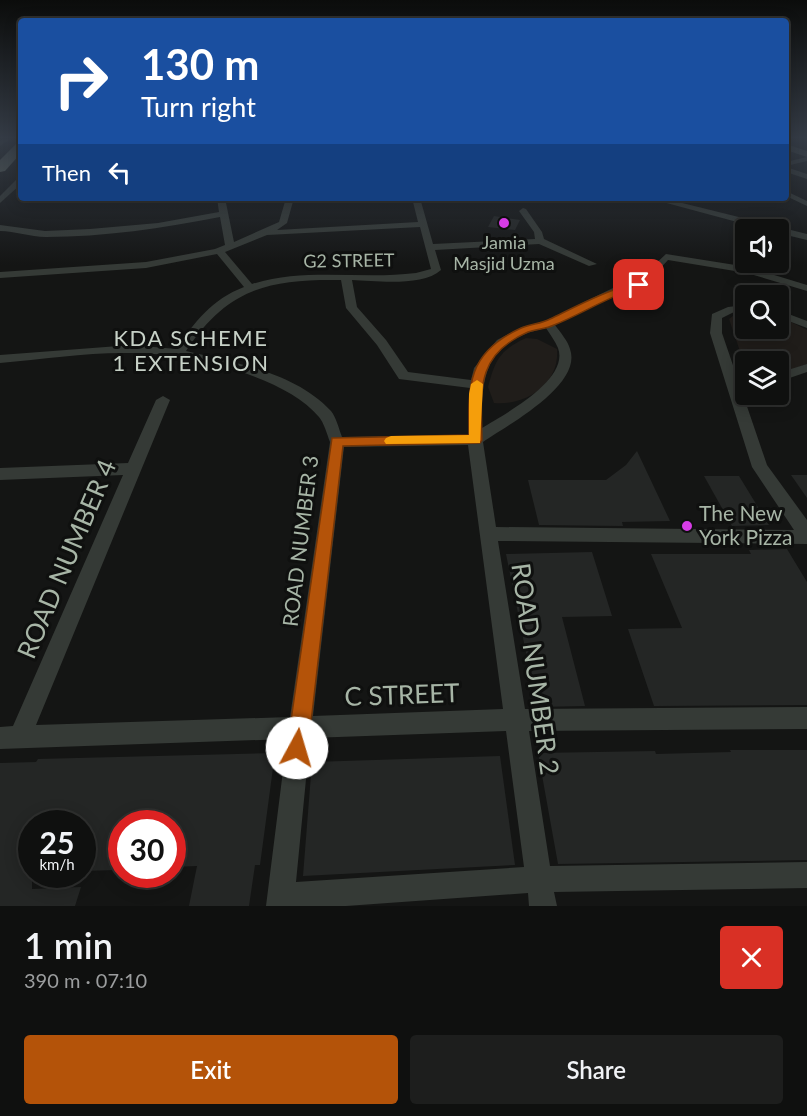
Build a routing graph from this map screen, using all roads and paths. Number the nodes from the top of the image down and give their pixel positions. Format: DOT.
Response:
graph roads {
  1 [pos="18,187"];
  2 [pos="789,195"];
  3 [pos="0,201"];
  4 [pos="222,201"];
  5 [pos="289,201"];
  6 [pos="417,201"];
  7 [pos="664,201"];
  8 [pos="807,204"];
  9 [pos="523,211"];
  10 [pos="224,214"];
  11 [pos="422,224"];
  12 [pos="0,228"];
  13 [pos="267,233"];
  14 [pos="807,237"];
  15 [pos="540,241"];
  16 [pos="431,247"];
  17 [pos="225,248"];
  18 [pos="592,264"];
  19 [pos="0,275"];
  20 [pos="346,277"];
  21 [pos="249,286"];
  22 [pos="807,288"];
  23 [pos="735,309"];
  24 [pos="789,318"];
  25 [pos="549,324"];
  26 [pos="807,325"];
  27 [pos="179,353"];
  28 [pos="0,359"];
  29 [pos="807,368"];
  30 [pos="789,374"];
  31 [pos="735,377"];
  32 [pos="477,385"];
  33 [pos="163,400"];
  34 [pos="744,405"];
  35 [pos="475,440"];
  36 [pos="337,442"];
  37 [pos="133,469"];
  38 [pos="0,474"];
  39 [pos="490,534"];
  40 [pos="807,536"];
  41 [pos="807,718"];
  42 [pos="516,720"];
  43 [pos="300,727"];
  44 [pos="10,738"];
  45 [pos="807,874"];
  46 [pos="539,879"];
  47 [pos="281,902"];
  48 [pos="543,906"];
  1 -- 3 [label="street"];
  2 -- 8 [label="street"];
  4 -- 10 [label="street"];
  5 -- 13 [label="street"];
  6 -- 11 [label="street, G2 STREET"];
  7 -- 14 [label="street"];
  9 -- 15 [label="street"];
  10 -- 12 [label="street"];
  10 -- 17 [label="street"];
  11 -- 13 [label="street"];
  11 -- 16 [label="street, G2 STREET"];
  13 -- 17 [label="street"];
  15 -- 16 [label="street"];
  15 -- 18 [label="street"];
  16 -- 20 [label="street, G2 STREET"];
  17 -- 19 [label="street"];
  17 -- 21 [label="street"];
  20 -- 21 [label="street, G2 STREET"];
  20 -- 32 [label="street"];
  21 -- 27 [label="street, G2 STREET"];
  22 -- 25 [label="street, ROAD NUMBER 2"];
  23 -- 31 [label="street"];
  24 -- 26 [label="street"];
  25 -- 32 [label="street, ROAD NUMBER 2"];
  25 -- 35 [label="street"];
  27 -- 28 [label="street, ROAD NUMBER 3"];
  27 -- 36 [label="street, ROAD NUMBER 3"];
  29 -- 30 [label="street"];
  32 -- 35 [label="street, ROAD NUMBER 2"];
  33 -- 37 [label="street, ROAD NUMBER 4"];
  34 -- 40 [label="street"];
  35 -- 36 [label="street"];
  35 -- 39 [label="street, ROAD NUMBER 2"];
  36 -- 43 [label="street, ROAD NUMBER 3"];
  37 -- 38 [label="street"];
  37 -- 44 [label="street, ROAD NUMBER 4"];
  39 -- 40 [label="street"];
  39 -- 42 [label="street, ROAD NUMBER 2"];
  41 -- 42 [label="street, C STREET"];
  42 -- 43 [label="street, C STREET"];
  42 -- 46 [label="street, ROAD NUMBER 2"];
  43 -- 44 [label="street, C STREET"];
  43 -- 47 [label="street, ROAD NUMBER 3"];
  45 -- 46 [label="street"];
  46 -- 47 [label="street"];
  46 -- 48 [label="street, ROAD NUMBER 2"];
}
